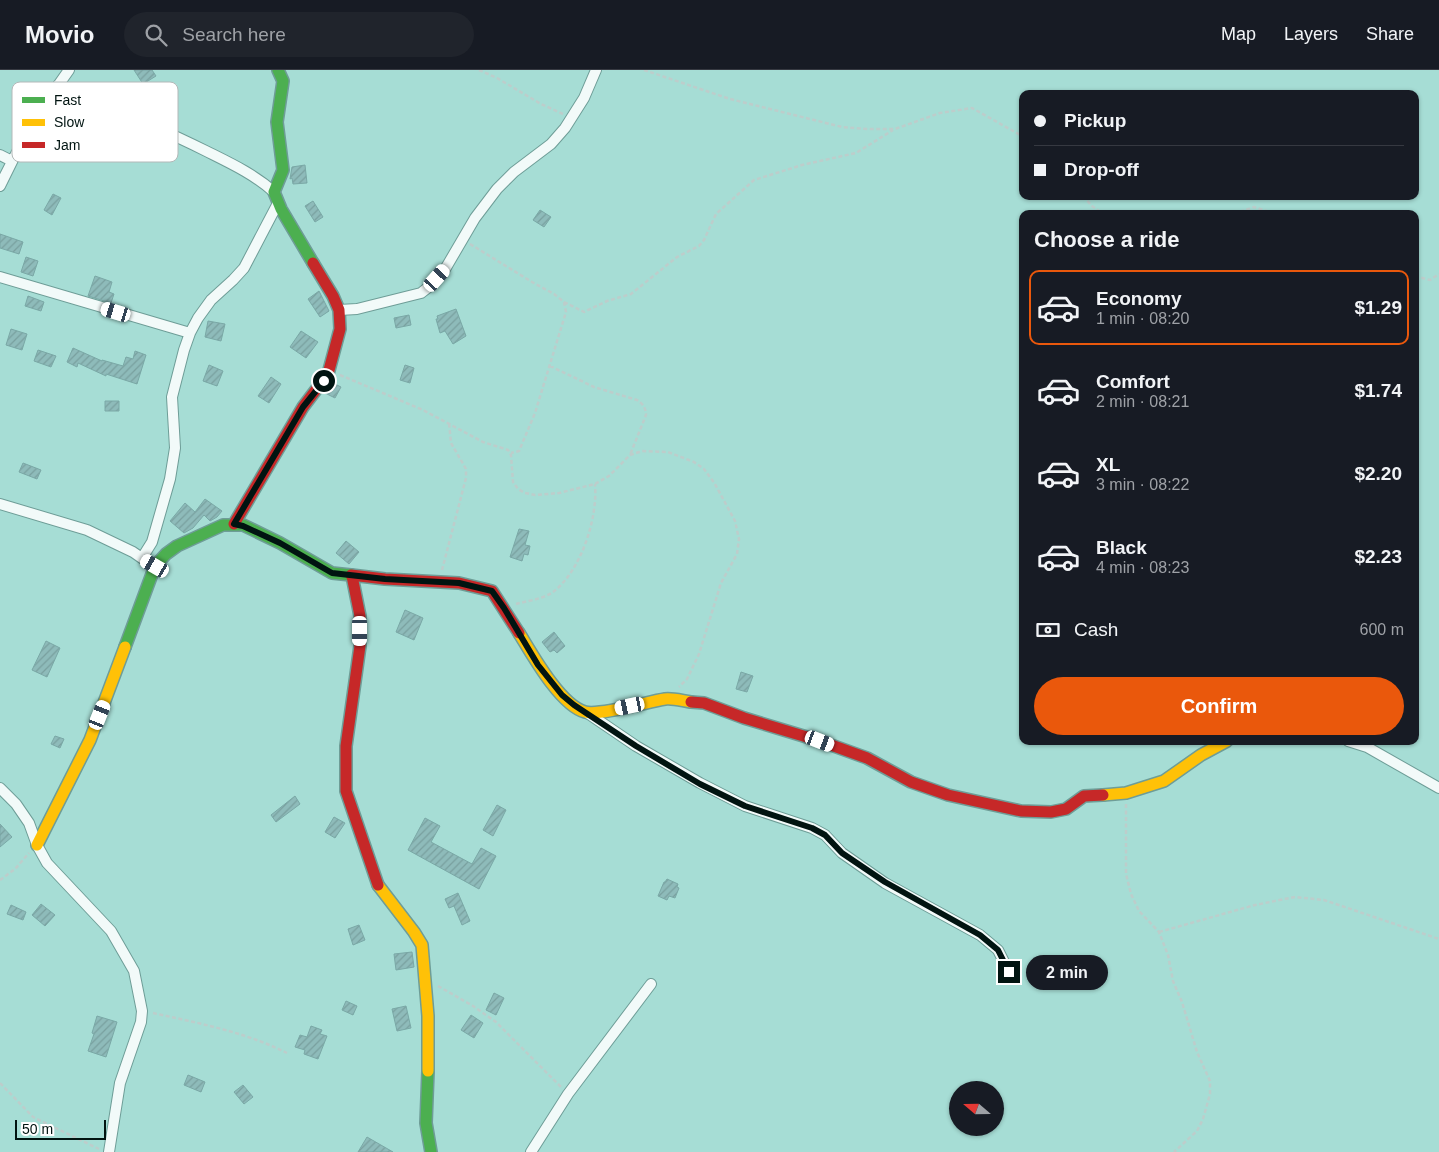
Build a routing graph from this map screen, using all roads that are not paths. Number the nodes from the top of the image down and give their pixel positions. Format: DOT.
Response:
graph roads {
  1 [pos="70,70"];
  2 [pos="278,70"];
  3 [pos="596,70"];
  4 [pos="60,82"];
  5 [pos="178,137"];
  6 [pos="0,155"];
  7 [pos="12,161"];
  8 [pos="0,186"];
  9 [pos="276,198"];
  10 [pos="0,277"];
  11 [pos="339,310"];
  12 [pos="190,334"];
  13 [pos="0,504"];
  14 [pos="234,524"];
  15 [pos="142,558"];
  16 [pos="155,566"];
  17 [pos="352,576"];
  18 [pos="585,712"];
  19 [pos="1220,745"];
  20 [pos="1361,745"];
  21 [pos="0,788"];
  22 [pos="1439,788"];
  23 [pos="36,845"];
  24 [pos="1009,972"];
  25 [pos="651,984"];
  26 [pos="107,1152"];
  27 [pos="431,1152"];
  28 [pos="531,1152"];
  1 -- 4 [label="street"];
  2 -- 9 [label="street"];
  3 -- 11 [label="street"];
  5 -- 9 [label="street"];
  6 -- 7 [label="street"];
  7 -- 8 [label="street"];
  9 -- 11 [label="street"];
  9 -- 12 [label="street"];
  10 -- 12 [label="street"];
  11 -- 14 [label="street"];
  12 -- 15 [label="street"];
  13 -- 15 [label="street"];
  14 -- 16 [label="street"];
  14 -- 17 [label="street"];
  15 -- 16 [label="street"];
  16 -- 23 [label="street"];
  17 -- 18 [label="street"];
  17 -- 27 [label="street"];
  18 -- 19 [label="street"];
  18 -- 24 [label="street"];
  20 -- 22 [label="street"];
  21 -- 23 [label="street"];
  23 -- 26 [label="street"];
  25 -- 28 [label="street"];
}
